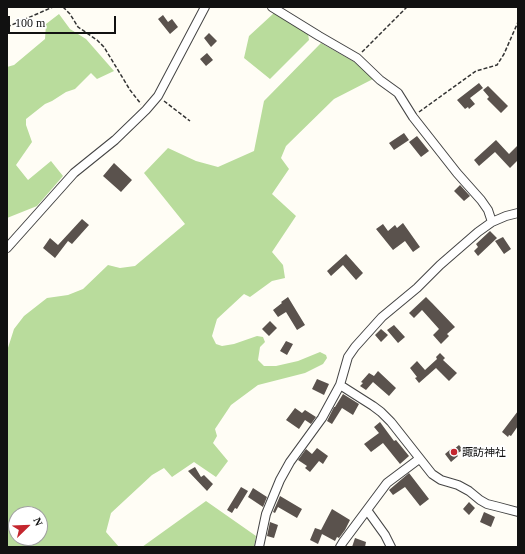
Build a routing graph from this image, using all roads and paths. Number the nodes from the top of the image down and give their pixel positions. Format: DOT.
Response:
graph roads {
  1 [pos="53,7"];
  2 [pos="63,7"];
  3 [pos="205,7"];
  4 [pos="272,7"];
  5 [pos="407,7"];
  6 [pos="518,22"];
  7 [pos="7,27"];
  8 [pos="357,58"];
  9 [pos="158,96"];
  10 [pos="146,110"];
  11 [pos="412,117"];
  12 [pos="190,121"];
  13 [pos="518,213"];
  14 [pos="492,222"];
  15 [pos="7,248"];
  16 [pos="340,385"];
  17 [pos="419,459"];
  18 [pos="367,510"];
  19 [pos="518,512"];
  20 [pos="259,547"];
  21 [pos="340,547"];
  22 [pos="391,547"];
  1 -- 7 [label="path"];
  2 -- 10 [label="path"];
  3 -- 9 [label="street"];
  4 -- 8 [label="street"];
  5 -- 8 [label="path"];
  6 -- 11 [label="path"];
  8 -- 11 [label="street"];
  9 -- 10 [label="street"];
  9 -- 12 [label="path"];
  10 -- 15 [label="street"];
  11 -- 14 [label="street"];
  13 -- 14 [label="street"];
  14 -- 16 [label="street"];
  16 -- 17 [label="street"];
  16 -- 20 [label="street"];
  17 -- 18 [label="street"];
  17 -- 19 [label="street"];
  18 -- 21 [label="street"];
  18 -- 22 [label="street"];
}
